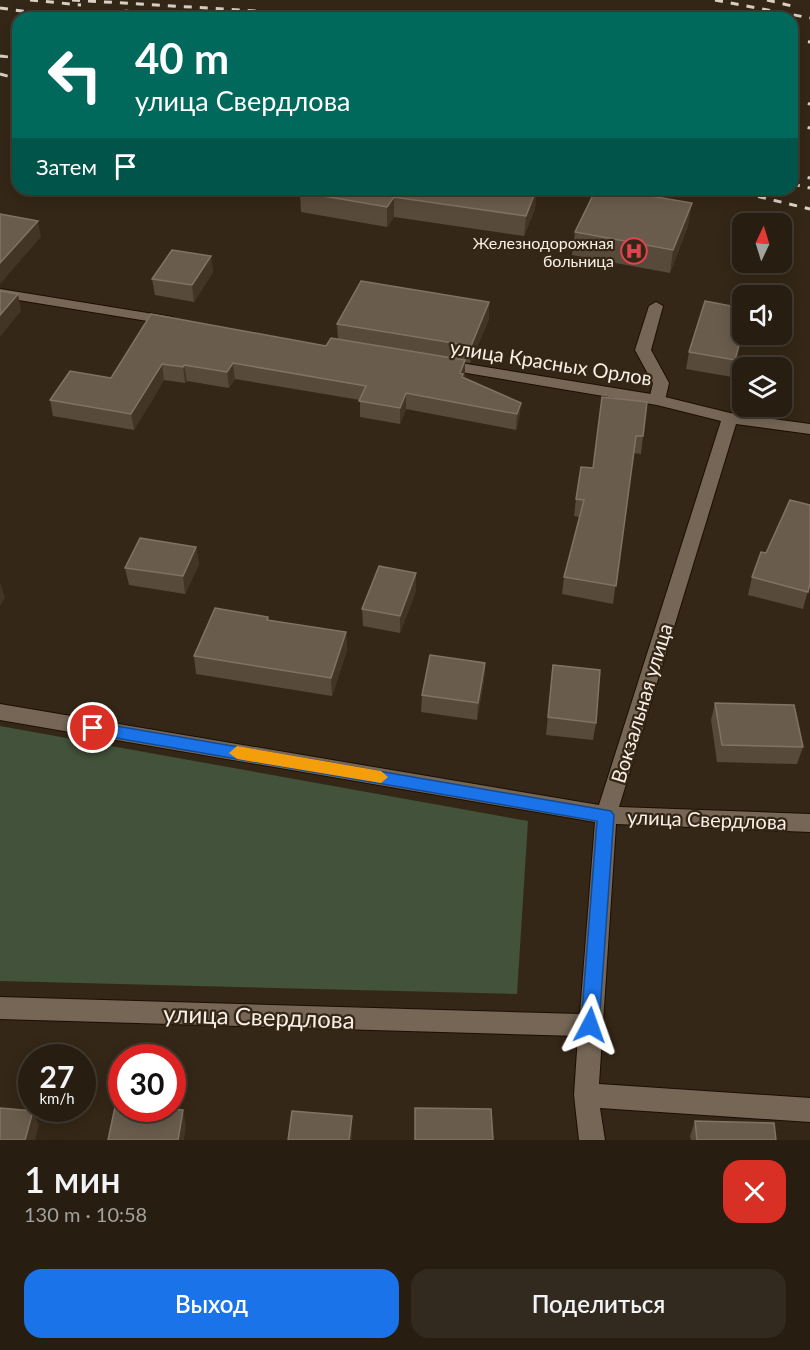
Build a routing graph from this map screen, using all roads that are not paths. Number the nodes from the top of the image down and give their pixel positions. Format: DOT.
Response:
graph roads {
  1 [pos="0,293"];
  2 [pos="656,306"];
  3 [pos="188,324"];
  4 [pos="422,362"];
  5 [pos="657,400"];
  6 [pos="730,418"];
  7 [pos="810,429"];
  8 [pos="0,712"];
  9 [pos="606,815"];
  10 [pos="810,823"];
  11 [pos="0,1008"];
  12 [pos="590,1025"];
  13 [pos="586,1095"];
  14 [pos="810,1110"];
  15 [pos="592,1140"];
  1 -- 3 [label="street"];
  2 -- 5 [label="street"];
  4 -- 5 [label="street, улица Красных Орлов"];
  5 -- 6 [label="street, улица Красных Орлов"];
  6 -- 7 [label="street, улица Красных Орлов"];
  6 -- 9 [label="street, Вокзальная улица"];
  8 -- 9 [label="street, улица Свердлова"];
  9 -- 10 [label="street, улица Свердлова"];
  9 -- 12 [label="street, Вокзальная улица"];
  11 -- 12 [label="street, улица Свердлова"];
  12 -- 13 [label="street, Вокзальная улица"];
  13 -- 14 [label="street"];
  13 -- 15 [label="street, Вокзальная улица"];
}
